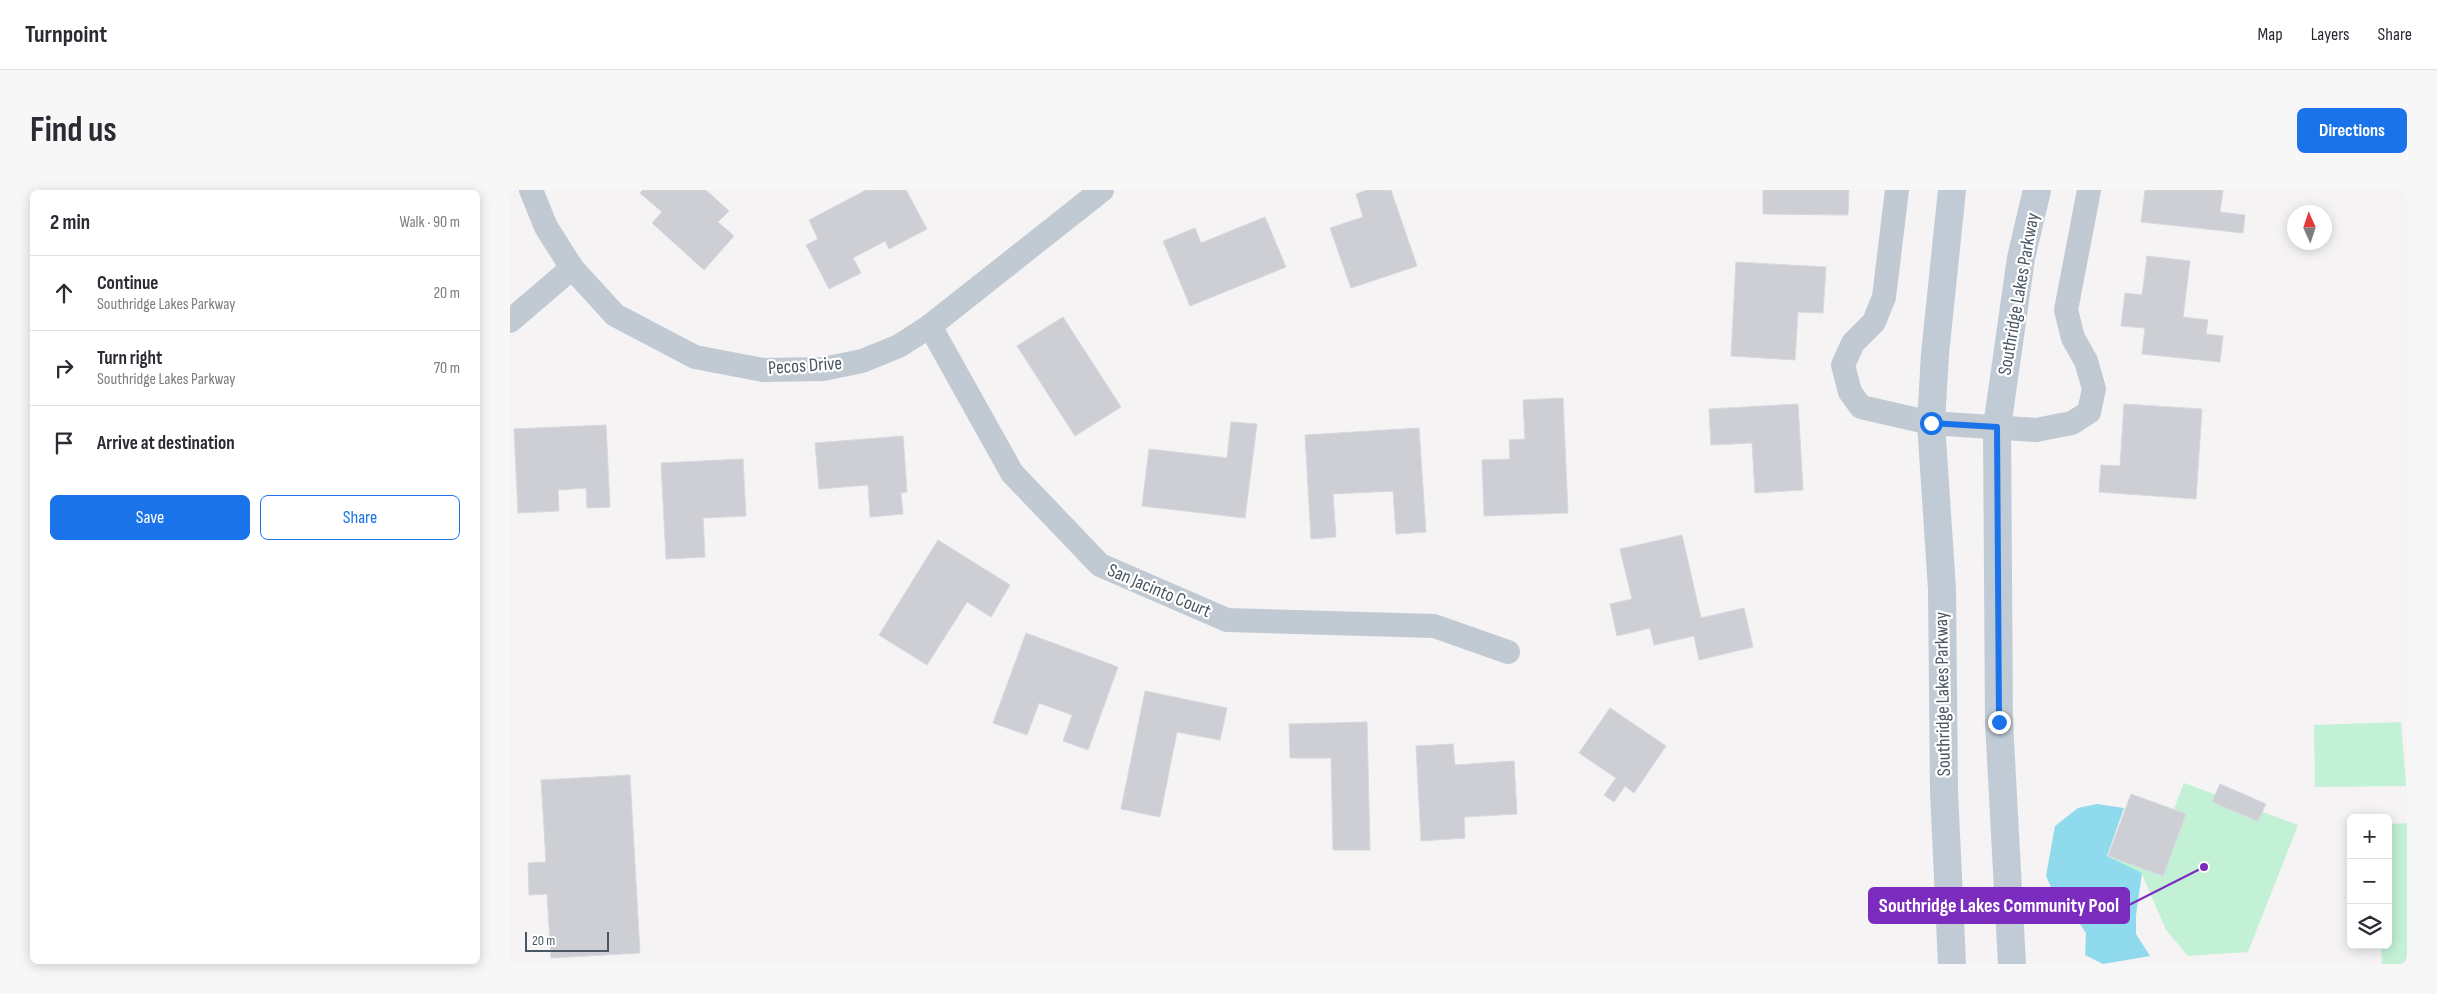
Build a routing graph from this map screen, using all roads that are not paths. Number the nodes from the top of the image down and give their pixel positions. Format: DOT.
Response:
graph roads {
  1 [pos="531,190"];
  2 [pos="1102,190"];
  3 [pos="1896,190"];
  4 [pos="1952,190"];
  5 [pos="2037,190"];
  6 [pos="2089,190"];
  7 [pos="572,268"];
  8 [pos="510,321"];
  9 [pos="930,326"];
  10 [pos="1931,423"];
  11 [pos="1997,427"];
  12 [pos="1508,652"];
  13 [pos="1952,964"];
  14 [pos="2012,964"];
  1 -- 7 [label="street, Pecos Drive"];
  2 -- 9 [label="street, Pecos Drive"];
  3 -- 10 [label="street"];
  4 -- 10 [label="street, Southridge Lakes Parkway"];
  5 -- 11 [label="street, Southridge Lakes Parkway"];
  6 -- 11 [label="street"];
  7 -- 8 [label="street"];
  7 -- 9 [label="street, Pecos Drive"];
  9 -- 12 [label="street, San Jacinto Court"];
  10 -- 11 [label="street"];
  10 -- 13 [label="street, Southridge Lakes Parkway"];
  11 -- 14 [label="street, Southridge Lakes Parkway"];
}
